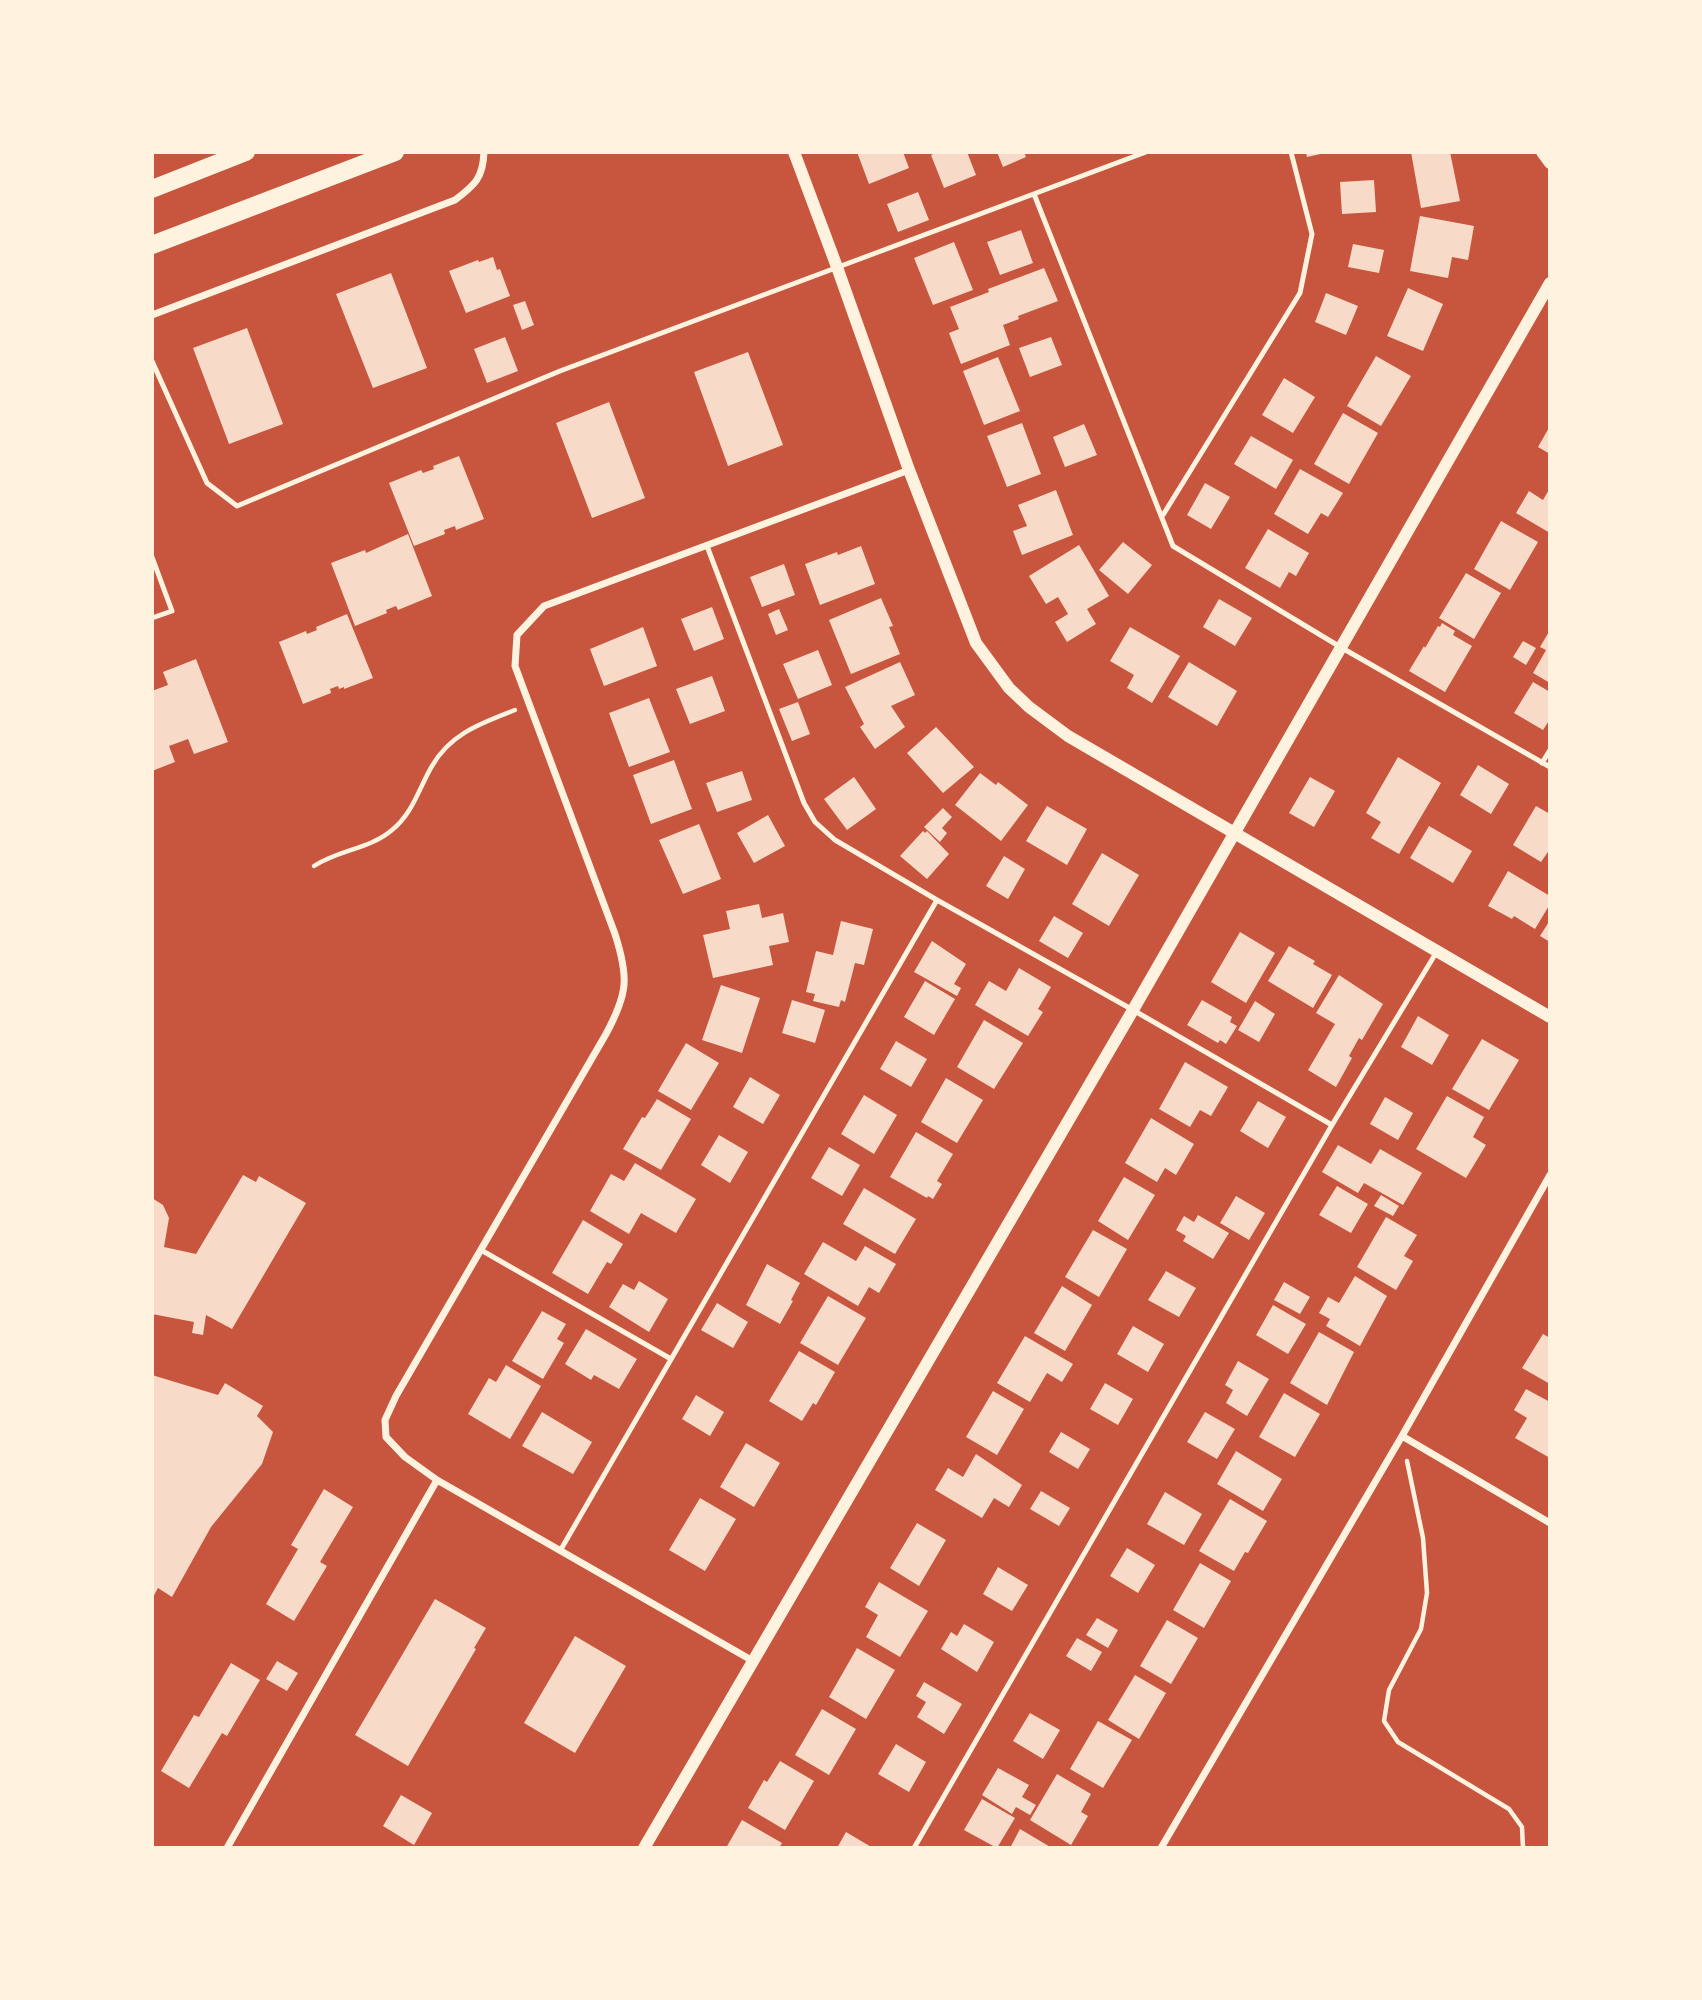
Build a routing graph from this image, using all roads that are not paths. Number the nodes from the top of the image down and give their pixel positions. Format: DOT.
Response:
graph roads {
  1 [pos="246,152"];
  2 [pos="395,152"];
  3 [pos="484,152"];
  4 [pos="794,152"];
  5 [pos="1146,152"];
  6 [pos="1291,152"];
  7 [pos="1542,152"];
  8 [pos="1550,163"];
  9 [pos="152,189"];
  10 [pos="1034,194"];
  11 [pos="152,245"];
  12 [pos="838,267"];
  13 [pos="1550,283"];
  14 [pos="152,315"];
  15 [pos="152,360"];
  16 [pos="909,470"];
  17 [pos="1163,515"];
  18 [pos="708,546"];
  19 [pos="152,557"];
  20 [pos="152,618"];
  21 [pos="1342,648"];
  22 [pos="1550,750"];
  23 [pos="1542,763"];
  24 [pos="1550,767"];
  25 [pos="1234,834"];
  26 [pos="937,900"];
  27 [pos="1437,952"];
  28 [pos="1133,1010"];
  29 [pos="1550,1017"];
  30 [pos="1332,1125"];
  31 [pos="1550,1175"];
  32 [pos="481,1250"];
  33 [pos="671,1359"];
  34 [pos="1402,1436"];
  35 [pos="437,1480"];
  36 [pos="1550,1523"];
  37 [pos="560,1551"];
  38 [pos="753,1661"];
  39 [pos="227,1848"];
  40 [pos="644,1848"];
  41 [pos="914,1848"];
  42 [pos="1161,1848"];
  1 -- 9 [label="main road"];
  2 -- 11 [label="main road"];
  3 -- 14 [label="street"];
  4 -- 12 [label="street"];
  5 -- 10 [label="lane"];
  6 -- 17 [label="lane"];
  7 -- 8 [label="street"];
  10 -- 12 [label="lane"];
  10 -- 17 [label="lane"];
  12 -- 15 [label="lane"];
  12 -- 16 [label="street"];
  13 -- 21 [label="street"];
  16 -- 18 [label="street"];
  16 -- 25 [label="street"];
  17 -- 21 [label="lane"];
  18 -- 26 [label="lane"];
  18 -- 32 [label="street"];
  19 -- 20 [label="lane"];
  21 -- 23 [label="lane"];
  21 -- 25 [label="street"];
  22 -- 23 [label="lane"];
  23 -- 24 [label="lane"];
  25 -- 27 [label="street"];
  25 -- 28 [label="street"];
  26 -- 28 [label="lane"];
  26 -- 33 [label="lane"];
  27 -- 29 [label="street"];
  27 -- 30 [label="lane"];
  28 -- 30 [label="lane"];
  28 -- 38 [label="street"];
  30 -- 41 [label="lane"];
  31 -- 34 [label="street"];
  32 -- 33 [label="lane"];
  32 -- 35 [label="street"];
  33 -- 37 [label="lane"];
  34 -- 36 [label="street"];
  34 -- 42 [label="street"];
  35 -- 37 [label="street"];
  35 -- 39 [label="street"];
  37 -- 38 [label="street"];
  38 -- 40 [label="street"];
}
